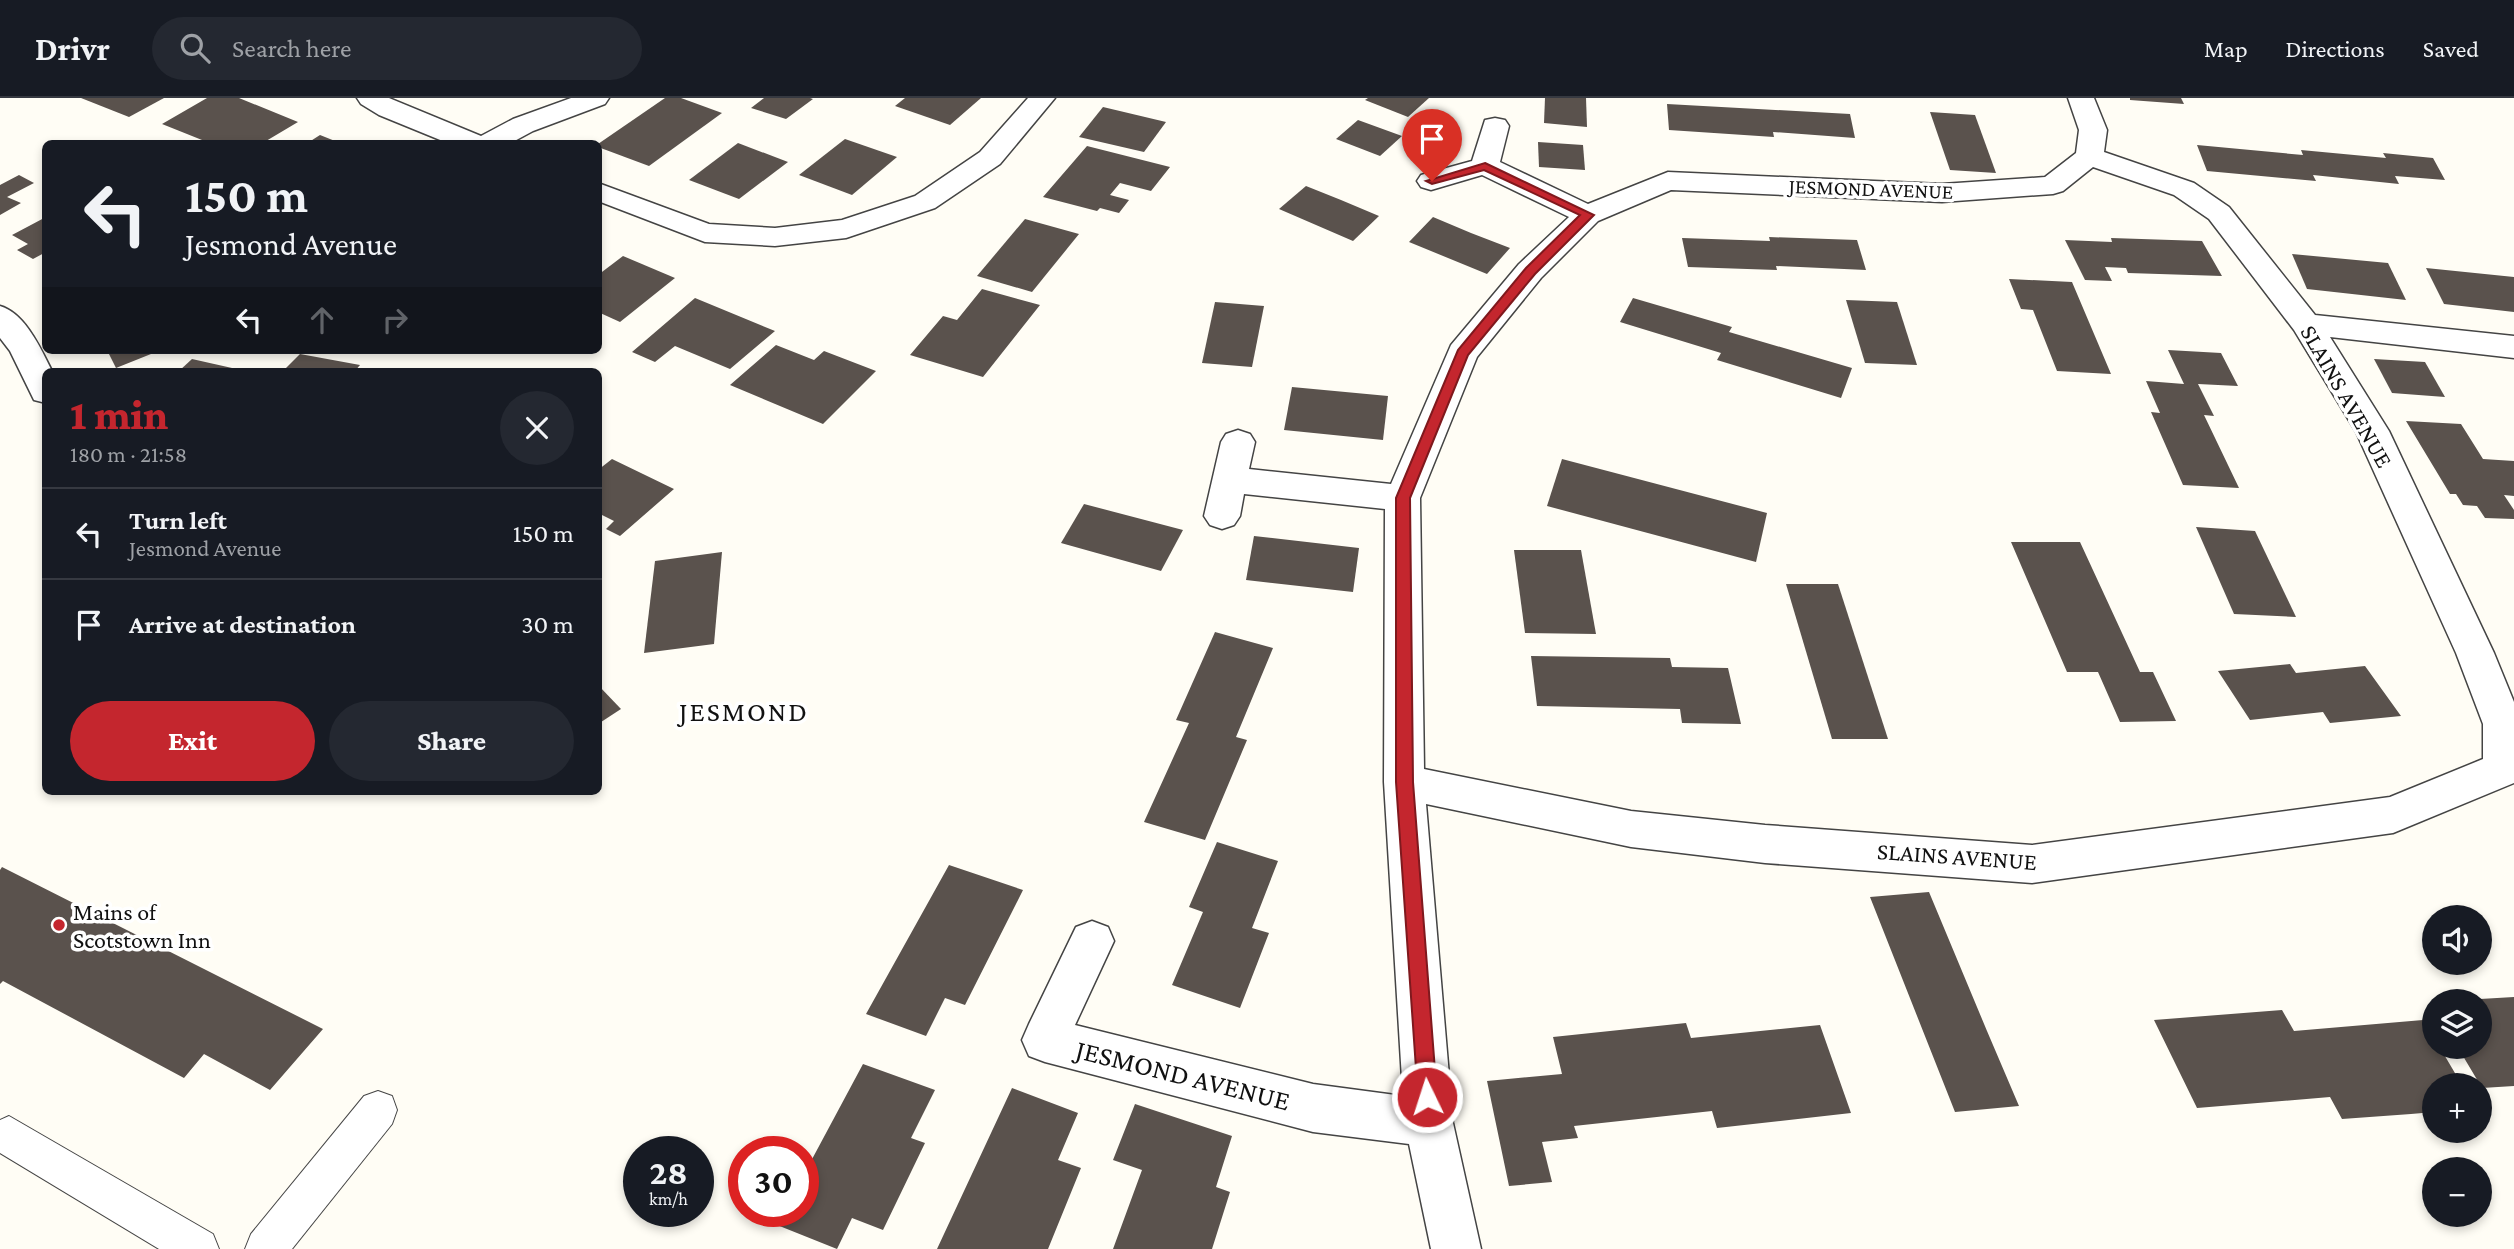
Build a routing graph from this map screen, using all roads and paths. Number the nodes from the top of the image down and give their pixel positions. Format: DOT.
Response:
graph roads {
  1 [pos="370,98"];
  2 [pos="596,98"];
  3 [pos="1042,98"];
  4 [pos="2081,98"];
  5 [pos="1495,126"];
  6 [pos="465,140"];
  7 [pos="495,140"];
  8 [pos="2089,156"];
  9 [pos="1485,166"];
  10 [pos="1432,181"];
  11 [pos="602,193"];
  12 [pos="1588,215"];
  13 [pos="0,316"];
  14 [pos="2306,324"];
  15 [pos="2514,347"];
  16 [pos="42,384"];
  17 [pos="1238,442"];
  18 [pos="1231,480"];
  19 [pos="1403,498"];
  20 [pos="1222,516"];
  21 [pos="2509,770"];
  22 [pos="1404,782"];
  23 [pos="1092,941"];
  24 [pos="378,1110"];
  25 [pos="1429,1123"];
  26 [pos="9,1136"];
  27 [pos="198,1249"];
  28 [pos="266,1249"];
  29 [pos="1455,1249"];
  1 -- 6 [label="street"];
  2 -- 7 [label="street"];
  3 -- 11 [label="street"];
  4 -- 8 [label="street"];
  5 -- 9 [label="street"];
  8 -- 12 [label="street, JESMOND AVENUE"];
  8 -- 14 [label="street, SLAINS AVENUE"];
  9 -- 10 [label="street"];
  9 -- 12 [label="street"];
  12 -- 19 [label="street, JESMOND AVENUE"];
  13 -- 16 [label="street"];
  14 -- 15 [label="street"];
  14 -- 21 [label="street, SLAINS AVENUE"];
  17 -- 18 [label="street"];
  18 -- 19 [label="street"];
  18 -- 20 [label="street"];
  19 -- 22 [label="street, JESMOND AVENUE"];
  21 -- 22 [label="street, SLAINS AVENUE"];
  22 -- 25 [label="street, JESMOND AVENUE"];
  23 -- 25 [label="street, JESMOND AVENUE"];
  24 -- 28 [label="lane"];
  25 -- 29 [label="street, JESMOND AVENUE"];
  26 -- 27 [label="lane"];
}
